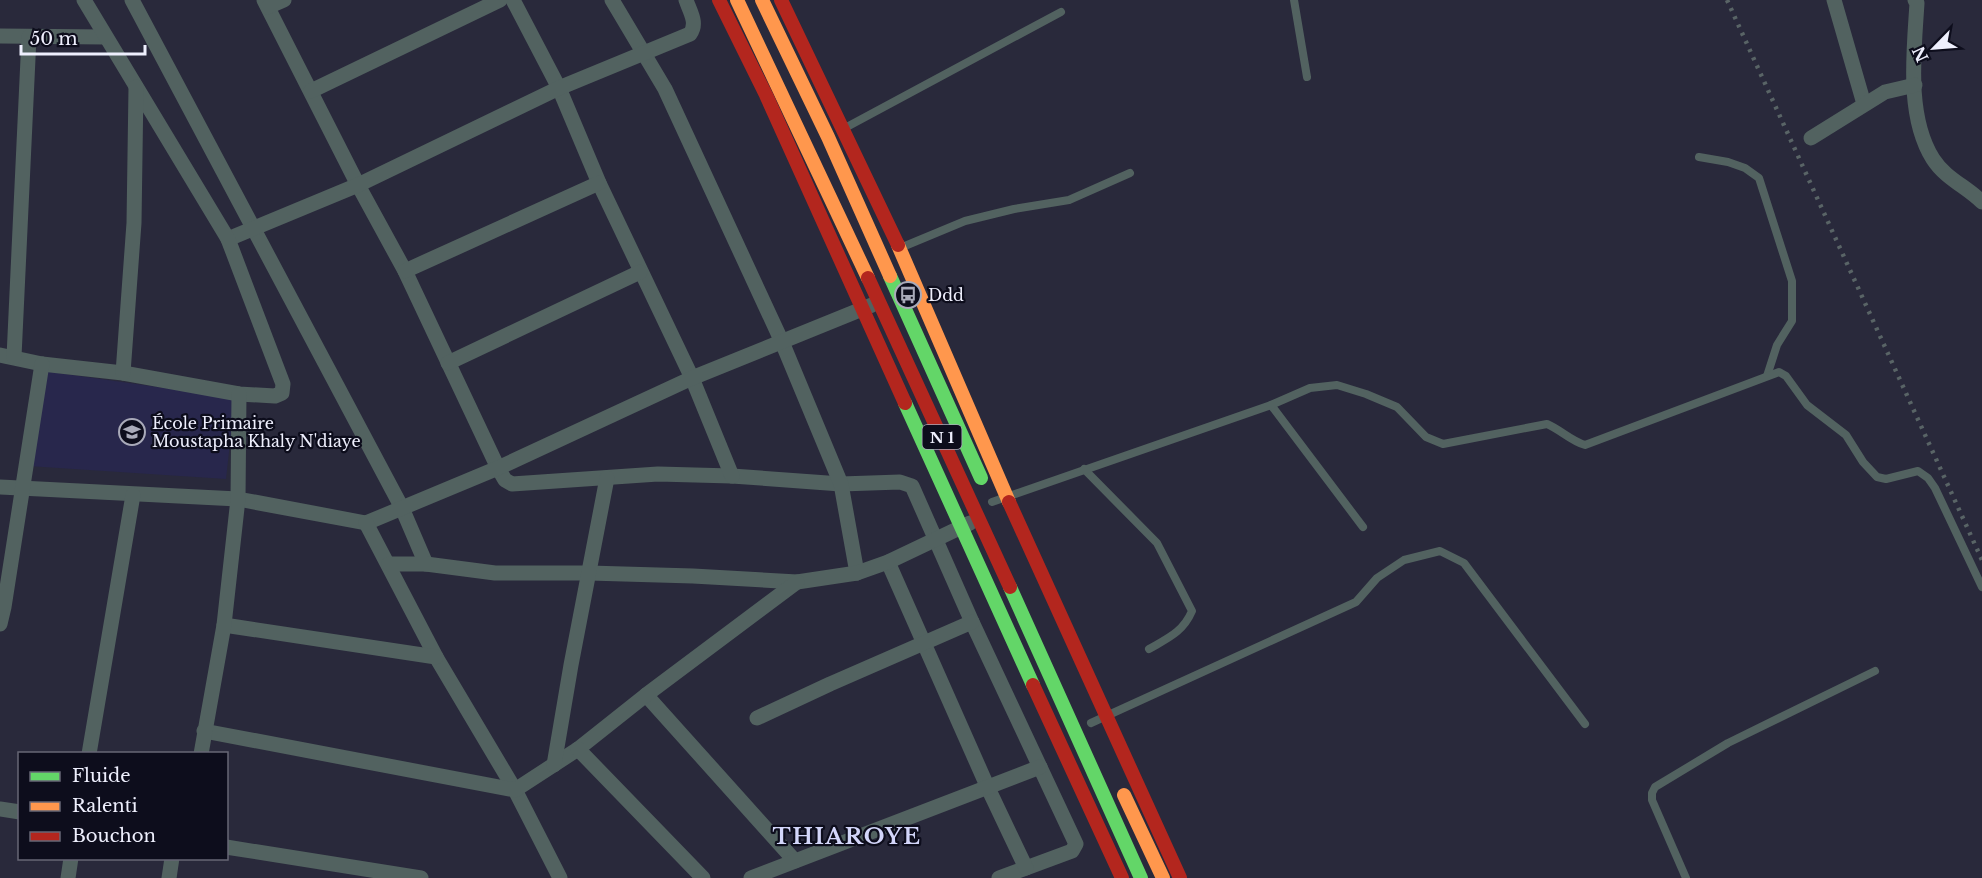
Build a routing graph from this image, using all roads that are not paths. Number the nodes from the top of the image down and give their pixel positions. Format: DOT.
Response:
graph roads {
  1 [pos="84,0"];
  2 [pos="132,0"];
  3 [pos="284,0"];
  4 [pos="500,0"];
  5 [pos="513,0"];
  6 [pos="612,0"];
  7 [pos="686,0"];
  8 [pos="719,0"];
  9 [pos="737,0"];
  10 [pos="762,0"];
  11 [pos="781,0"];
  12 [pos="1294,0"];
  13 [pos="1834,0"];
  14 [pos="1915,0"];
  15 [pos="266,4"];
  16 [pos="1061,12"];
  17 [pos="0,36"];
  18 [pos="29,37"];
  19 [pos="105,37"];
  20 [pos="642,53"];
  21 [pos="1307,77"];
  22 [pos="1915,85"];
  23 [pos="136,87"];
  24 [pos="559,88"];
  25 [pos="780,90"];
  26 [pos="310,91"];
  27 [pos="766,95"];
  28 [pos="1864,104"];
  29 [pos="843,129"];
  30 [pos="828,137"];
  31 [pos="1810,138"];
  32 [pos="1699,157"];
  33 [pos="1130,173"];
  34 [pos="599,183"];
  35 [pos="358,185"];
  36 [pos="1982,202"];
  37 [pos="254,228"];
  38 [pos="228,239"];
  39 [pos="899,248"];
  40 [pos="405,271"];
  41 [pos="640,272"];
  42 [pos="880,302"];
  43 [pos="864,308"];
  44 [pos="782,342"];
  45 [pos="7,356"];
  46 [pos="448,363"];
  47 [pos="42,364"];
  48 [pos="123,373"];
  49 [pos="1767,376"];
  50 [pos="692,378"];
  51 [pos="239,394"];
  52 [pos="1271,405"];
  53 [pos="498,468"];
  54 [pos="1084,469"];
  55 [pos="732,476"];
  56 [pos="607,478"];
  57 [pos="841,484"];
  58 [pos="0,487"];
  59 [pos="23,487"];
  60 [pos="134,495"];
  61 [pos="1006,496"];
  62 [pos="238,499"];
  63 [pos="994,507"];
  64 [pos="402,508"];
  65 [pos="980,519"];
  66 [pos="366,523"];
  67 [pos="962,527"];
  68 [pos="1363,527"];
  69 [pos="936,539"];
  70 [pos="888,562"];
  71 [pos="389,564"];
  72 [pos="426,564"];
  73 [pos="589,573"];
  74 [pos="856,573"];
  75 [pos="797,582"];
  76 [pos="1982,587"];
  77 [pos="2,607"];
  78 [pos="972,622"];
  79 [pos="0,624"];
  80 [pos="224,625"];
  81 [pos="923,642"];
  82 [pos="1149,649"];
  83 [pos="436,657"];
  84 [pos="1875,671"];
  85 [pos="646,695"];
  86 [pos="1106,717"];
  87 [pos="757,718"];
  88 [pos="1091,723"];
  89 [pos="1585,724"];
  90 [pos="204,731"];
  91 [pos="578,749"];
  92 [pos="89,752"];
  93 [pos="201,752"];
  94 [pos="554,765"];
  95 [pos="1040,767"];
  96 [pos="1120,785"];
  97 [pos="988,788"];
  98 [pos="515,790"];
  99 [pos="0,809"];
  100 [pos="18,812"];
  101 [pos="228,848"];
  102 [pos="71,860"];
  103 [pos="172,860"];
  104 [pos="795,861"];
  105 [pos="1026,868"];
  106 [pos="68,878"];
  107 [pos="169,878"];
  108 [pos="421,878"];
  109 [pos="560,878"];
  110 [pos="703,878"];
  111 [pos="751,878"];
  112 [pos="999,878"];
  113 [pos="1122,878"];
  114 [pos="1141,878"];
  115 [pos="1163,878"];
  116 [pos="1180,878"];
  117 [pos="1686,878"];
  1 -- 19 [label="street"];
  2 -- 37 [label="street"];
  3 -- 15 [label="street"];
  4 -- 26 [label="street"];
  5 -- 24 [label="street"];
  6 -- 20 [label="street"];
  7 -- 20 [label="street"];
  8 -- 27 [label="main road"];
  9 -- 25 [label="main road, N 1"];
  10 -- 30 [label="main road, N 1"];
  11 -- 29 [label="main road"];
  12 -- 21 [label="lane"];
  13 -- 28 [label="street"];
  14 -- 22 [label="street"];
  15 -- 26 [label="street"];
  16 -- 29 [label="lane"];
  17 -- 18 [label="street"];
  18 -- 19 [label="street"];
  18 -- 45 [label="street"];
  19 -- 23 [label="street"];
  20 -- 24 [label="street"];
  20 -- 44 [label="street"];
  22 -- 28 [label="street"];
  22 -- 36 [label="street"];
  23 -- 38 [label="street"];
  23 -- 48 [label="street"];
  24 -- 34 [label="street"];
  24 -- 35 [label="street"];
  25 -- 27 [label="main road"];
  25 -- 42 [label="main road, N 1"];
  26 -- 35 [label="street"];
  27 -- 43 [label="main road"];
  28 -- 31 [label="street"];
  29 -- 30 [label="lane"];
  29 -- 39 [label="main road"];
  30 -- 63 [label="main road, N 1"];
  32 -- 49 [label="lane"];
  33 -- 39 [label="lane"];
  34 -- 40 [label="street"];
  34 -- 41 [label="street"];
  35 -- 37 [label="street"];
  35 -- 40 [label="street"];
  37 -- 38 [label="street"];
  37 -- 64 [label="street"];
  38 -- 51 [label="street"];
  39 -- 61 [label="main road"];
  40 -- 46 [label="street"];
  41 -- 46 [label="street"];
  41 -- 50 [label="street"];
  42 -- 43 [label="street"];
  42 -- 65 [label="main road, N 1"];
  43 -- 44 [label="street"];
  43 -- 67 [label="main road"];
  44 -- 50 [label="street"];
  44 -- 57 [label="street"];
  45 -- 47 [label="street"];
  46 -- 53 [label="street"];
  47 -- 48 [label="street"];
  47 -- 59 [label="street"];
  48 -- 51 [label="street"];
  49 -- 52 [label="lane"];
  49 -- 76 [label="lane"];
  50 -- 53 [label="street"];
  50 -- 55 [label="street"];
  51 -- 62 [label="street"];
  52 -- 54 [label="lane"];
  52 -- 68 [label="lane"];
  53 -- 56 [label="street"];
  53 -- 64 [label="street"];
  54 -- 61 [label="lane"];
  54 -- 82 [label="lane"];
  55 -- 56 [label="street"];
  55 -- 57 [label="street"];
  56 -- 73 [label="street"];
  57 -- 69 [label="street"];
  57 -- 74 [label="street"];
  58 -- 59 [label="street"];
  59 -- 60 [label="street"];
  59 -- 77 [label="street"];
  60 -- 62 [label="street"];
  60 -- 92 [label="street"];
  61 -- 63 [label="lane"];
  61 -- 86 [label="main road"];
  62 -- 66 [label="street"];
  62 -- 80 [label="street"];
  64 -- 66 [label="street"];
  64 -- 72 [label="street"];
  65 -- 67 [label="street"];
  65 -- 114 [label="main road, N 1"];
  66 -- 71 [label="street"];
  67 -- 69 [label="street"];
  67 -- 113 [label="main road"];
  69 -- 70 [label="street"];
  69 -- 78 [label="street"];
  70 -- 74 [label="street"];
  70 -- 81 [label="street"];
  71 -- 72 [label="street"];
  71 -- 83 [label="street"];
  72 -- 73 [label="street"];
  73 -- 75 [label="street"];
  73 -- 94 [label="street"];
  74 -- 75 [label="street"];
  75 -- 85 [label="street"];
  77 -- 79 [label="street"];
  78 -- 81 [label="street"];
  78 -- 95 [label="street"];
  80 -- 83 [label="street"];
  80 -- 90 [label="street"];
  81 -- 87 [label="street"];
  81 -- 97 [label="street"];
  83 -- 98 [label="street"];
  84 -- 117 [label="lane"];
  85 -- 91 [label="street"];
  85 -- 104 [label="street"];
  86 -- 88 [label="lane"];
  86 -- 89 [label="lane"];
  86 -- 116 [label="main road"];
  90 -- 93 [label="street"];
  90 -- 98 [label="street"];
  91 -- 94 [label="street"];
  91 -- 110 [label="street"];
  94 -- 98 [label="street"];
  95 -- 97 [label="street"];
  95 -- 105 [label="street"];
  96 -- 115 [label="main road"];
  97 -- 104 [label="street"];
  97 -- 105 [label="street"];
  98 -- 109 [label="street"];
  99 -- 100 [label="street"];
  101 -- 108 [label="street"];
  102 -- 106 [label="street"];
  103 -- 107 [label="street"];
  104 -- 111 [label="street"];
  105 -- 112 [label="street"];
}
